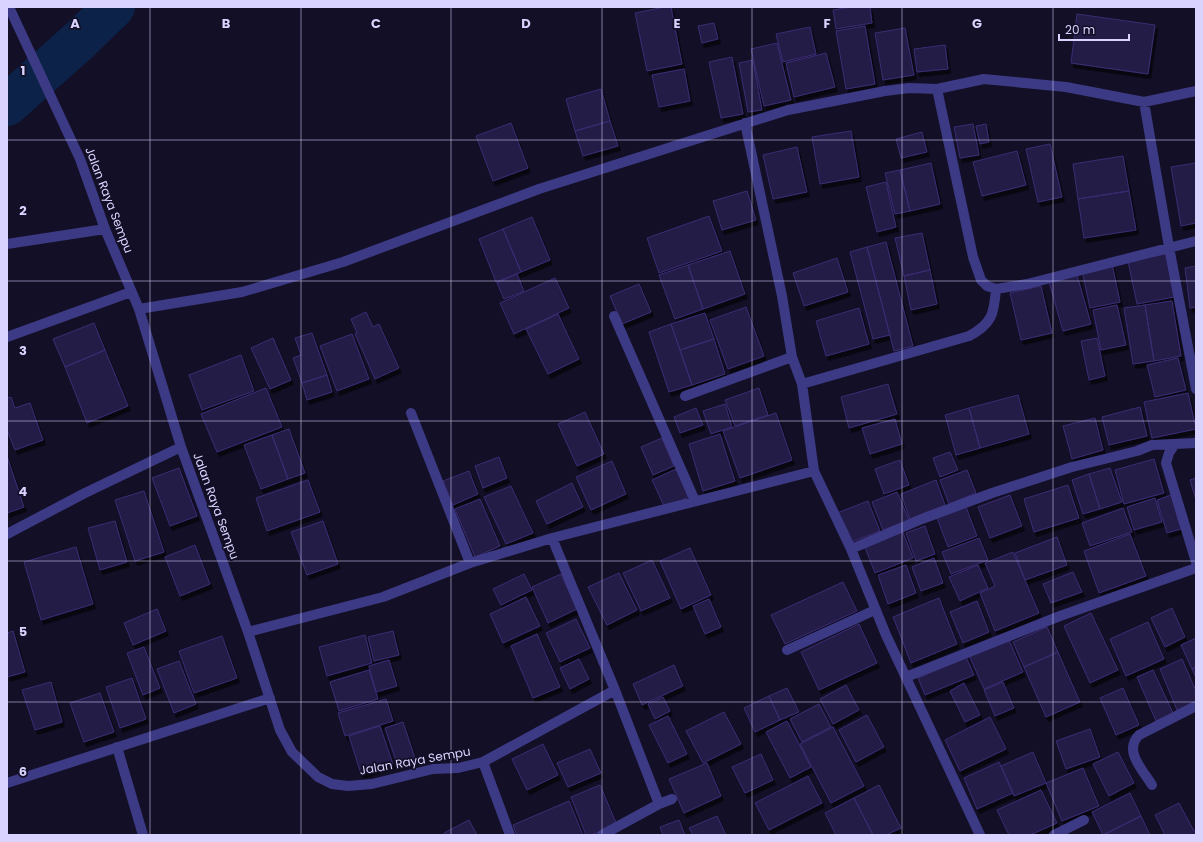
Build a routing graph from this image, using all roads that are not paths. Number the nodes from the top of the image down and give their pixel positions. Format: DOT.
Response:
graph roads {
  1 [pos="9,7"];
  2 [pos="937,89"];
  3 [pos="1196,91"];
  4 [pos="1144,102"];
  5 [pos="745,123"];
  6 [pos="105,229"];
  7 [pos="1196,241"];
  8 [pos="7,244"];
  9 [pos="1169,247"];
  10 [pos="996,289"];
  11 [pos="131,292"];
  12 [pos="139,309"];
  13 [pos="614,316"];
  14 [pos="7,337"];
  15 [pos="792,357"];
  16 [pos="802,384"];
  17 [pos="1196,389"];
  18 [pos="685,396"];
  19 [pos="411,412"];
  20 [pos="1196,443"];
  21 [pos="1175,444"];
  22 [pos="181,447"];
  23 [pos="814,471"];
  24 [pos="695,501"];
  25 [pos="7,534"];
  26 [pos="552,538"];
  27 [pos="851,549"];
  28 [pos="1196,562"];
  29 [pos="470,563"];
  30 [pos="1196,568"];
  31 [pos="876,610"];
  32 [pos="248,632"];
  33 [pos="787,650"];
  34 [pos="906,677"];
  35 [pos="615,690"];
  36 [pos="270,698"];
  37 [pos="1196,706"];
  38 [pos="117,748"];
  39 [pos="483,762"];
  40 [pos="7,783"];
  41 [pos="1152,785"];
  42 [pos="672,799"];
  43 [pos="659,804"];
  44 [pos="1084,820"];
  45 [pos="143,835"];
  46 [pos="510,835"];
  47 [pos="602,835"];
  48 [pos="980,835"];
  49 [pos="1054,835"];
  1 -- 6 [label="street, Jalan Raya Sempu"];
  2 -- 4 [label="street"];
  2 -- 5 [label="street"];
  2 -- 10 [label="street"];
  3 -- 4 [label="street"];
  4 -- 9 [label="street"];
  5 -- 12 [label="street"];
  5 -- 15 [label="street"];
  6 -- 8 [label="street"];
  6 -- 11 [label="street, Jalan Raya Sempu"];
  7 -- 9 [label="street"];
  9 -- 10 [label="street"];
  9 -- 17 [label="street"];
  10 -- 16 [label="street"];
  11 -- 12 [label="street, Jalan Raya Sempu"];
  11 -- 14 [label="street"];
  12 -- 22 [label="street, Jalan Raya Sempu"];
  13 -- 24 [label="street"];
  15 -- 16 [label="street"];
  15 -- 18 [label="street"];
  16 -- 23 [label="street"];
  19 -- 29 [label="street"];
  20 -- 21 [label="street"];
  21 -- 27 [label="street"];
  21 -- 28 [label="street"];
  22 -- 25 [label="street"];
  22 -- 32 [label="street, Jalan Raya Sempu"];
  23 -- 24 [label="street"];
  23 -- 27 [label="street"];
  24 -- 26 [label="street"];
  26 -- 29 [label="street"];
  26 -- 35 [label="street"];
  27 -- 31 [label="street"];
  29 -- 32 [label="street"];
  30 -- 34 [label="street"];
  31 -- 33 [label="street"];
  31 -- 34 [label="street"];
  32 -- 36 [label="street, Jalan Raya Sempu"];
  34 -- 48 [label="street"];
  35 -- 39 [label="street"];
  35 -- 43 [label="street"];
  36 -- 38 [label="street"];
  36 -- 39 [label="street, Jalan Raya Sempu"];
  37 -- 41 [label="street"];
  38 -- 40 [label="street"];
  38 -- 45 [label="street"];
  39 -- 46 [label="street, Jalan Raya Sempu"];
  42 -- 43 [label="street"];
  43 -- 47 [label="street"];
  44 -- 49 [label="street"];
}
